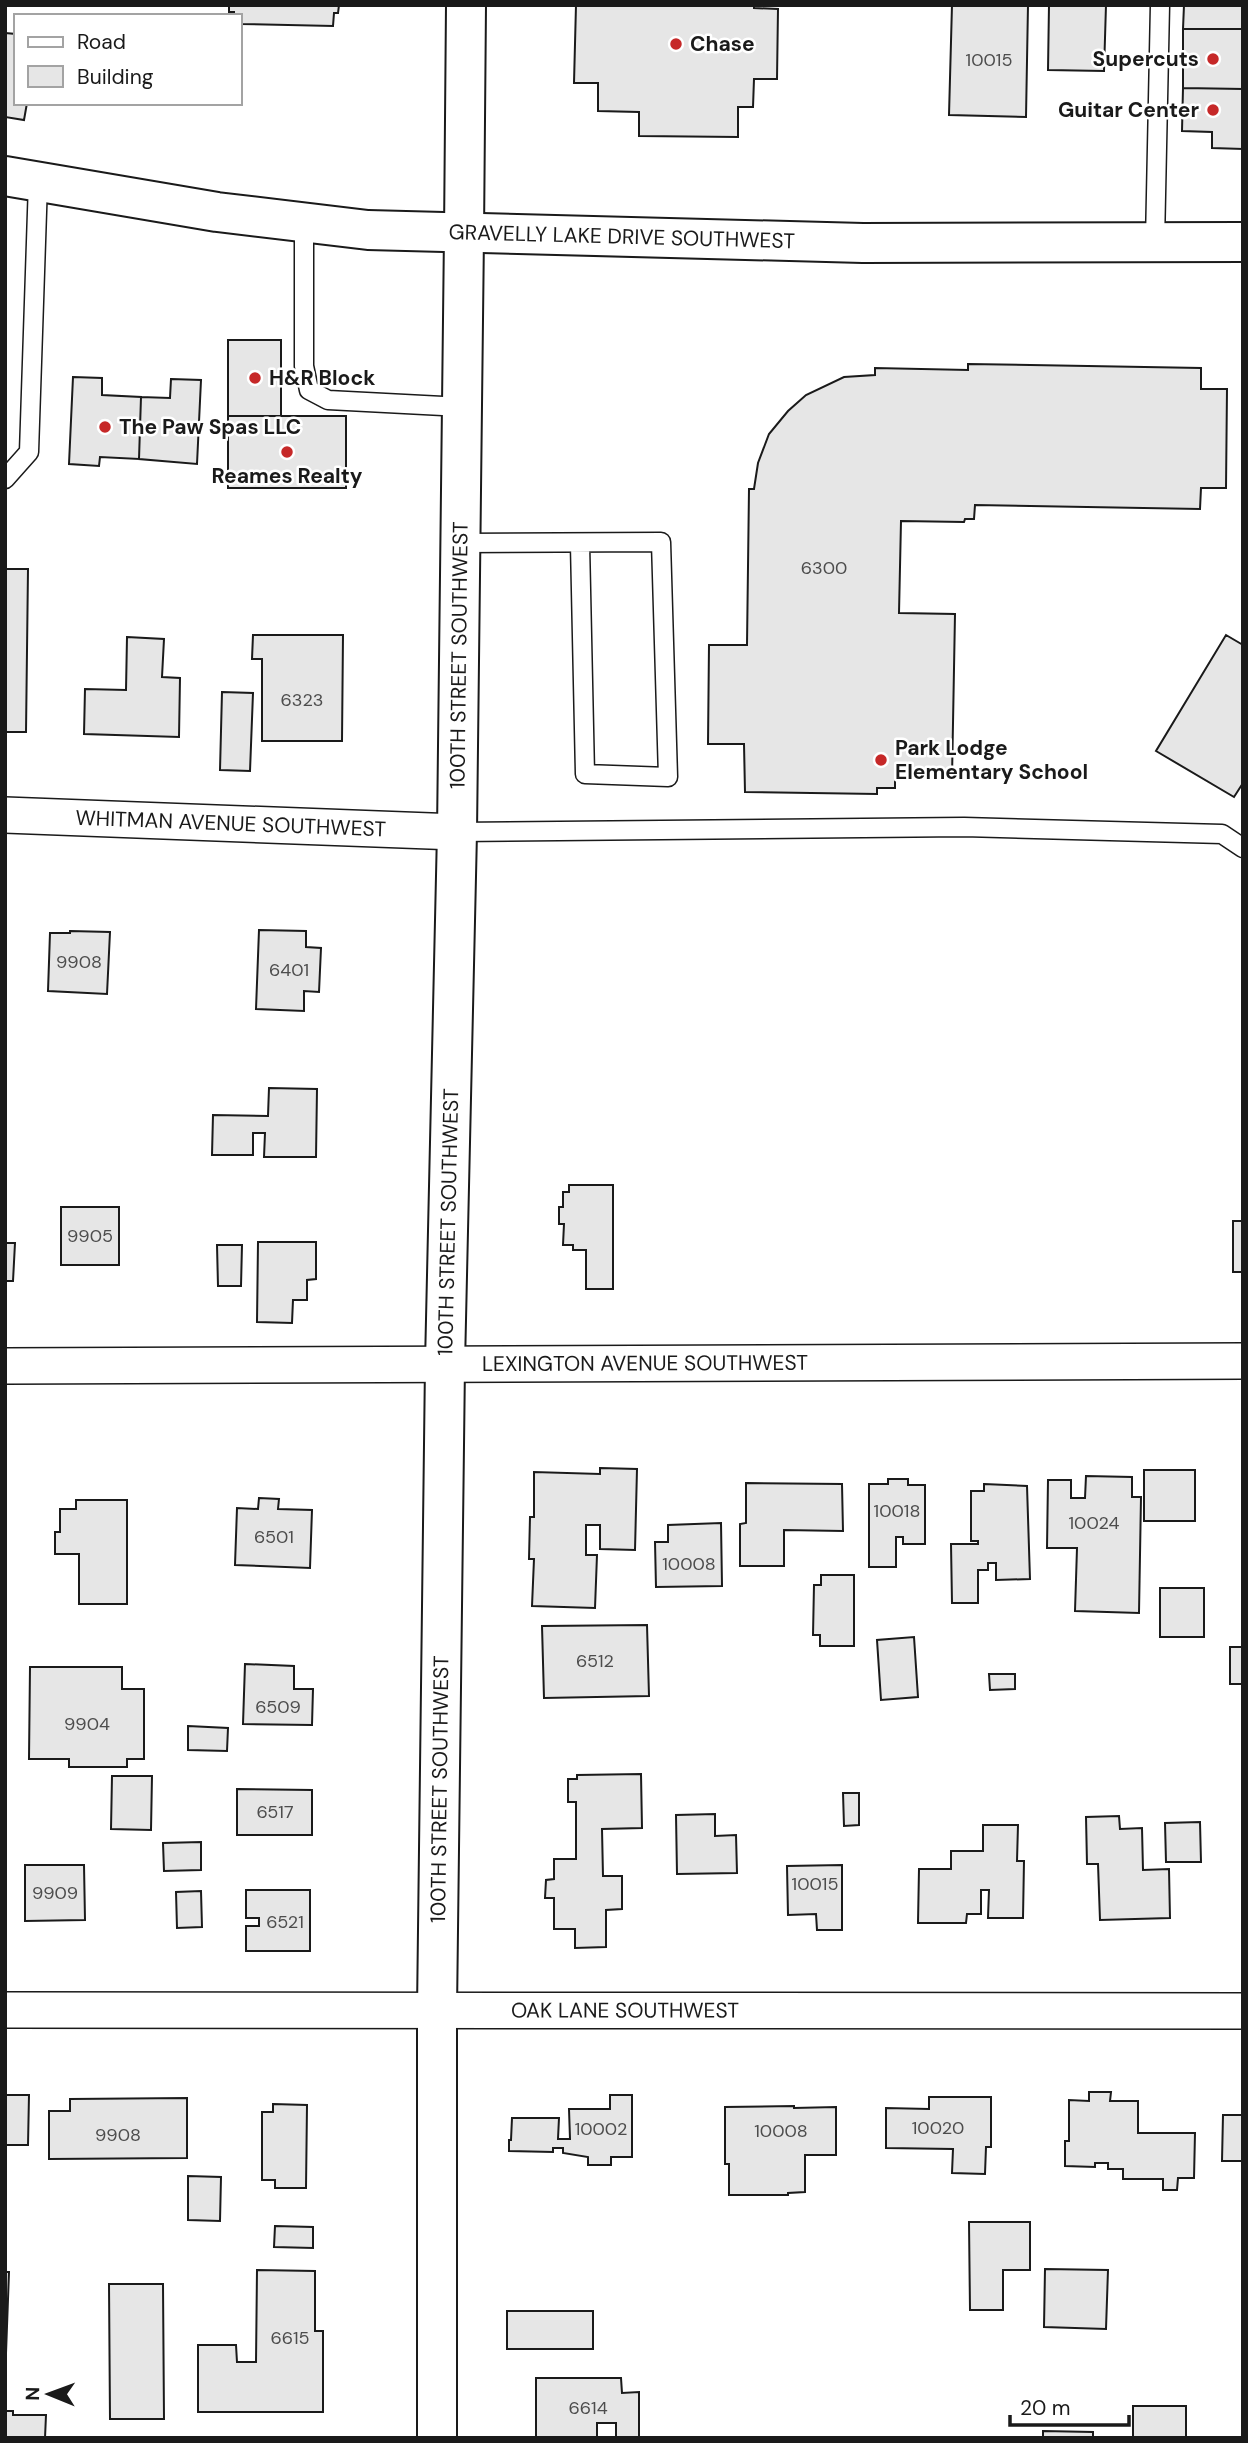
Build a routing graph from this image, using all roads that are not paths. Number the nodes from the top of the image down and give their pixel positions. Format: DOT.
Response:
graph roads {
  1 [pos="466,5"];
  2 [pos="1160,5"];
  3 [pos="22,179"];
  4 [pos="304,223"];
  5 [pos="464,234"];
  6 [pos="1155,242"];
  7 [pos="1243,242"];
  8 [pos="462,407"];
  9 [pos="5,479"];
  10 [pos="461,543"];
  11 [pos="580,544"];
  12 [pos="5,815"];
  13 [pos="457,832"];
  14 [pos="1243,848"];
  15 [pos="1243,1361"];
  16 [pos="445,1364"];
  17 [pos="5,1366"];
  18 [pos="5,2011"];
  19 [pos="437,2011"];
  20 [pos="1243,2011"];
  21 [pos="437,2438"];
  1 -- 5 [label="street, 100TH STREET SOUTHWEST"];
  2 -- 6 [label="lane"];
  3 -- 4 [label="street, GRAVELLY LAKE DRIVE SOUTHWEST"];
  3 -- 9 [label="lane"];
  4 -- 5 [label="street, GRAVELLY LAKE DRIVE SOUTHWEST"];
  4 -- 8 [label="lane"];
  5 -- 6 [label="street, GRAVELLY LAKE DRIVE SOUTHWEST"];
  5 -- 8 [label="street, 100TH STREET SOUTHWEST"];
  6 -- 7 [label="street, GRAVELLY LAKE DRIVE SOUTHWEST"];
  8 -- 10 [label="street, 100TH STREET SOUTHWEST"];
  10 -- 11 [label="lane"];
  10 -- 13 [label="street, 100TH STREET SOUTHWEST"];
  11 -- 11 [label="lane"];
  12 -- 13 [label="street, WHITMAN AVENUE SOUTHWEST"];
  13 -- 14 [label="lane"];
  13 -- 16 [label="street, 100TH STREET SOUTHWEST"];
  15 -- 16 [label="street, LEXINGTON AVENUE SOUTHWEST"];
  16 -- 17 [label="street, LEXINGTON AVENUE SOUTHWEST"];
  16 -- 19 [label="street, 100TH STREET SOUTHWEST"];
  18 -- 19 [label="street, OAK LANE SOUTHWEST"];
  19 -- 20 [label="street, OAK LANE SOUTHWEST"];
  19 -- 21 [label="street, 100TH STREET SOUTHWEST"];
}
